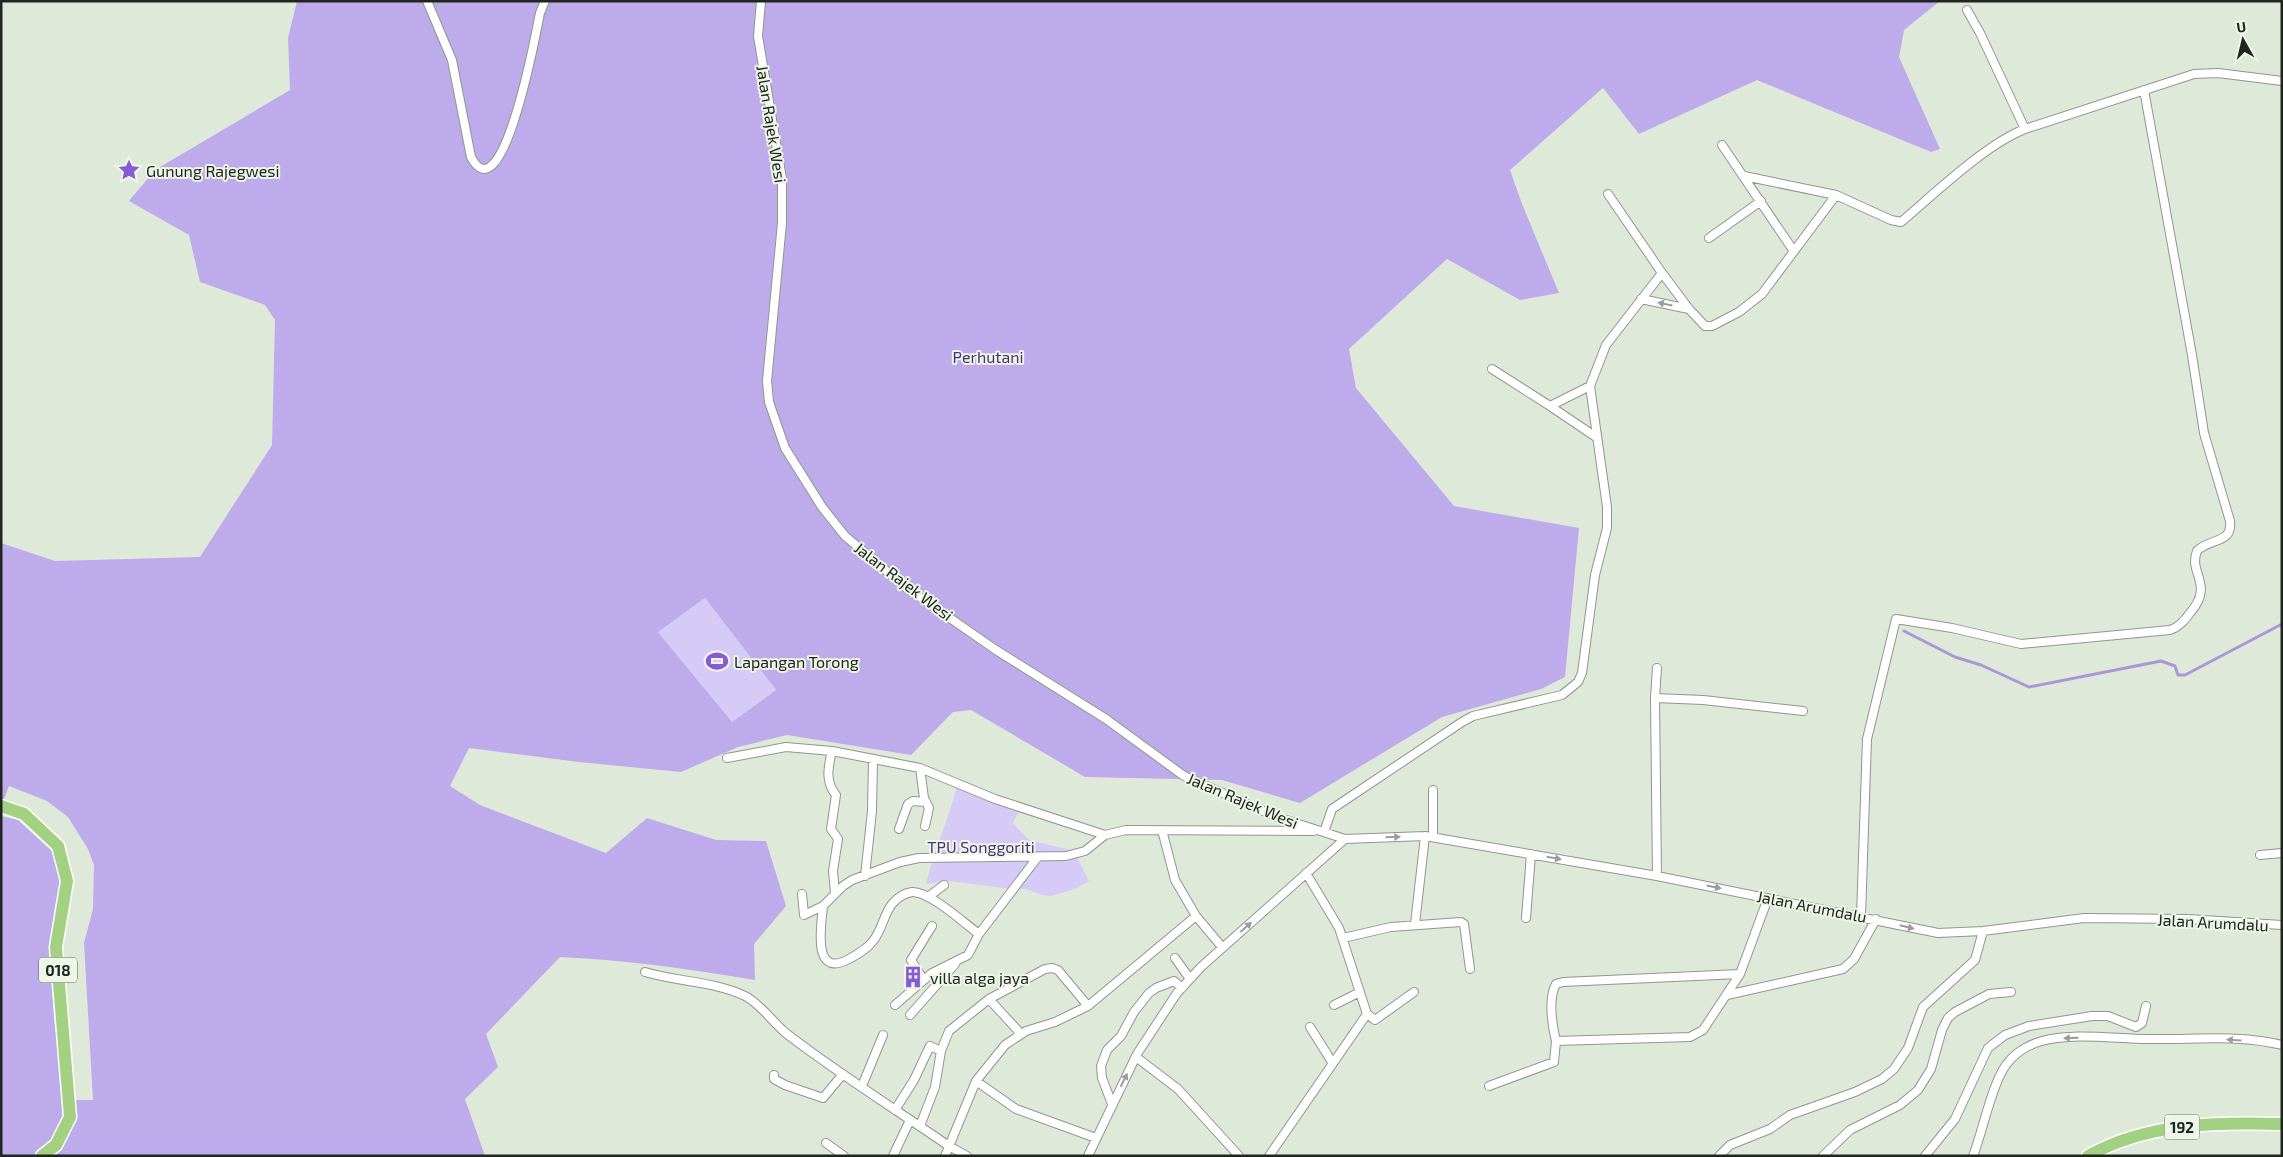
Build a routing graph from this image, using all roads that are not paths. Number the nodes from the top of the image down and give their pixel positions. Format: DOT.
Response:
graph roads {
  1 [pos="427,1"];
  2 [pos="545,1"];
  3 [pos="761,1"];
  4 [pos="1967,10"];
  5 [pos="2282,81"];
  6 [pos="2144,90"];
  7 [pos="2025,129"];
  8 [pos="1722,145"];
  9 [pos="1744,176"];
  10 [pos="1608,194"];
  11 [pos="1836,195"];
  12 [pos="1761,201"];
  13 [pos="1709,238"];
  14 [pos="1793,250"];
  15 [pos="1662,273"];
  16 [pos="1641,299"];
  17 [pos="1689,310"];
  18 [pos="1492,369"];
  19 [pos="1590,386"];
  20 [pos="1550,406"];
  21 [pos="1596,437"];
  22 [pos="1657,668"];
  23 [pos="1656,698"];
  24 [pos="1803,711"];
  25 [pos="832,751"];
  26 [pos="727,758"];
  27 [pos="873,760"];
  28 [pos="920,768"];
  29 [pos="1433,790"];
  30 [pos="926,802"];
  31 [pos="1,806"];
  32 [pos="925,826"];
  33 [pos="899,829"];
  34 [pos="1162,830"];
  35 [pos="1322,831"];
  36 [pos="1105,835"];
  37 [pos="1429,836"];
  38 [pos="1345,839"];
  39 [pos="2282,853"];
  40 [pos="1531,854"];
  41 [pos="2260,855"];
  42 [pos="1037,858"];
  43 [pos="1306,873"];
  44 [pos="865,876"];
  45 [pos="1657,876"];
  46 [pos="944,885"];
  47 [pos="835,893"];
  48 [pos="802,894"];
  49 [pos="928,897"];
  50 [pos="1768,898"];
  51 [pos="823,906"];
  52 [pos="1196,916"];
  53 [pos="1861,916"];
  54 [pos="1526,918"];
  55 [pos="1876,919"];
  56 [pos="1415,924"];
  57 [pos="2282,925"];
  58 [pos="932,926"];
  59 [pos="1983,931"];
  60 [pos="979,934"];
  61 [pos="1343,938"];
  62 [pos="1222,947"];
  63 [pos="1176,958"];
  64 [pos="958,961"];
  65 [pos="1470,969"];
  66 [pos="645,972"];
  67 [pos="1740,974"];
  68 [pos="923,979"];
  69 [pos="1190,979"];
  70 [pos="1182,988"];
  71 [pos="1360,992"];
  72 [pos="1414,992"];
  73 [pos="2011,992"];
  74 [pos="1727,995"];
  75 [pos="990,998"];
  76 [pos="895,1005"];
  77 [pos="1334,1005"];
  78 [pos="1088,1006"];
  79 [pos="2146,1006"];
  80 [pos="1367,1014"];
  81 [pos="910,1015"];
  82 [pos="1310,1027"];
  83 [pos="1021,1034"];
  84 [pos="883,1035"];
  85 [pos="1556,1041"];
  86 [pos="2282,1045"];
  87 [pos="941,1051"];
  88 [pos="1136,1057"];
  89 [pos="1332,1062"];
  90 [pos="843,1074"];
  91 [pos="774,1075"];
  92 [pos="976,1081"];
  93 [pos="862,1086"];
  94 [pos="1489,1086"];
  95 [pos="1112,1104"];
  96 [pos="895,1110"];
  97 [pos="910,1120"];
  98 [pos="2282,1124"];
  99 [pos="920,1126"];
  100 [pos="1096,1138"];
  101 [pos="826,1143"];
  102 [pos="949,1146"];
  103 [pos="42,1156"];
  104 [pos="844,1156"];
  105 [pos="893,1156"];
  106 [pos="945,1156"];
  107 [pos="967,1156"];
  108 [pos="1088,1156"];
  109 [pos="1238,1156"];
  110 [pos="1269,1156"];
  111 [pos="1720,1156"];
  112 [pos="1823,1156"];
  113 [pos="1925,1156"];
  114 [pos="1973,1156"];
  115 [pos="2088,1156"];
  1 -- 2 [label="street"];
  3 -- 35 [label="street, Jalan Rajek Wesi"];
  4 -- 7 [label="street"];
  5 -- 6 [label="street"];
  6 -- 7 [label="street"];
  6 -- 53 [label="street"];
  7 -- 11 [label="street"];
  8 -- 9 [label="street"];
  9 -- 11 [label="street"];
  9 -- 12 [label="street"];
  10 -- 15 [label="street"];
  11 -- 14 [label="street"];
  12 -- 13 [label="street"];
  12 -- 14 [label="street"];
  14 -- 17 [label="street"];
  15 -- 16 [label="street"];
  15 -- 17 [label="street"];
  17 -- 16 [label="street, one-way"];
  16 -- 19 [label="street"];
  18 -- 20 [label="street"];
  19 -- 20 [label="street"];
  19 -- 21 [label="street"];
  20 -- 21 [label="street"];
  21 -- 35 [label="street"];
  22 -- 23 [label="street"];
  23 -- 24 [label="street"];
  23 -- 45 [label="street"];
  25 -- 26 [label="street"];
  25 -- 27 [label="street"];
  25 -- 47 [label="street"];
  27 -- 28 [label="street"];
  27 -- 44 [label="street"];
  28 -- 30 [label="street"];
  28 -- 36 [label="street"];
  29 -- 37 [label="street"];
  30 -- 32 [label="street"];
  30 -- 33 [label="street"];
  31 -- 103 [label="main road, 018"];
  34 -- 35 [label="street"];
  34 -- 36 [label="street"];
  34 -- 52 [label="street"];
  35 -- 38 [label="street, Jalan Rajek Wesi"];
  36 -- 42 [label="street"];
  38 -- 37 [label="street, Jalan Arumdalu, one-way"];
  37 -- 40 [label="street, Jalan Arumdalu"];
  37 -- 56 [label="street"];
  38 -- 43 [label="street"];
  39 -- 41 [label="street"];
  40 -- 45 [label="street, Jalan Arumdalu, one-way"];
  40 -- 54 [label="street"];
  42 -- 44 [label="street"];
  42 -- 60 [label="street"];
  43 -- 61 [label="street"];
  62 -- 43 [label="street, one-way"];
  44 -- 47 [label="street"];
  45 -- 50 [label="street, Jalan Arumdalu, one-way"];
  46 -- 49 [label="street"];
  47 -- 51 [label="street"];
  48 -- 51 [label="street"];
  49 -- 51 [label="street"];
  49 -- 60 [label="street"];
  50 -- 53 [label="street, Jalan Arumdalu"];
  50 -- 67 [label="street"];
  52 -- 62 [label="street"];
  52 -- 78 [label="street"];
  53 -- 55 [label="street, Jalan Arumdalu"];
  55 -- 59 [label="street, Jalan Arumdalu, one-way"];
  55 -- 74 [label="street"];
  56 -- 61 [label="street"];
  56 -- 65 [label="street"];
  57 -- 59 [label="street, Jalan Arumdalu"];
  58 -- 68 [label="street"];
  59 -- 111 [label="street"];
  60 -- 64 [label="street"];
  61 -- 71 [label="street"];
  62 -- 69 [label="street"];
  63 -- 69 [label="street"];
  64 -- 68 [label="street"];
  64 -- 81 [label="street"];
  66 -- 90 [label="street"];
  67 -- 74 [label="street"];
  67 -- 85 [label="street"];
  68 -- 76 [label="street"];
  69 -- 70 [label="street"];
  70 -- 88 [label="street"];
  70 -- 95 [label="street"];
  71 -- 77 [label="street"];
  71 -- 80 [label="street"];
  72 -- 80 [label="street"];
  73 -- 112 [label="street"];
  74 -- 85 [label="street"];
  75 -- 78 [label="street"];
  75 -- 83 [label="street"];
  75 -- 87 [label="street"];
  78 -- 83 [label="street"];
  79 -- 113 [label="street"];
  80 -- 89 [label="street"];
  82 -- 89 [label="street"];
  83 -- 92 [label="street"];
  84 -- 93 [label="street"];
  85 -- 94 [label="street"];
  86 -- 114 [label="street, one-way"];
  87 -- 96 [label="street"];
  87 -- 99 [label="street"];
  95 -- 88 [label="street, one-way"];
  88 -- 109 [label="street"];
  89 -- 110 [label="street"];
  90 -- 91 [label="street"];
  90 -- 93 [label="street"];
  92 -- 100 [label="street"];
  92 -- 102 [label="street"];
  93 -- 96 [label="street"];
  95 -- 100 [label="street"];
  96 -- 97 [label="street"];
  97 -- 99 [label="street"];
  97 -- 105 [label="street"];
  98 -- 115 [label="main road, 192"];
  99 -- 102 [label="street"];
  100 -- 108 [label="street"];
  101 -- 104 [label="street"];
  102 -- 106 [label="street"];
  102 -- 107 [label="street"];
}
